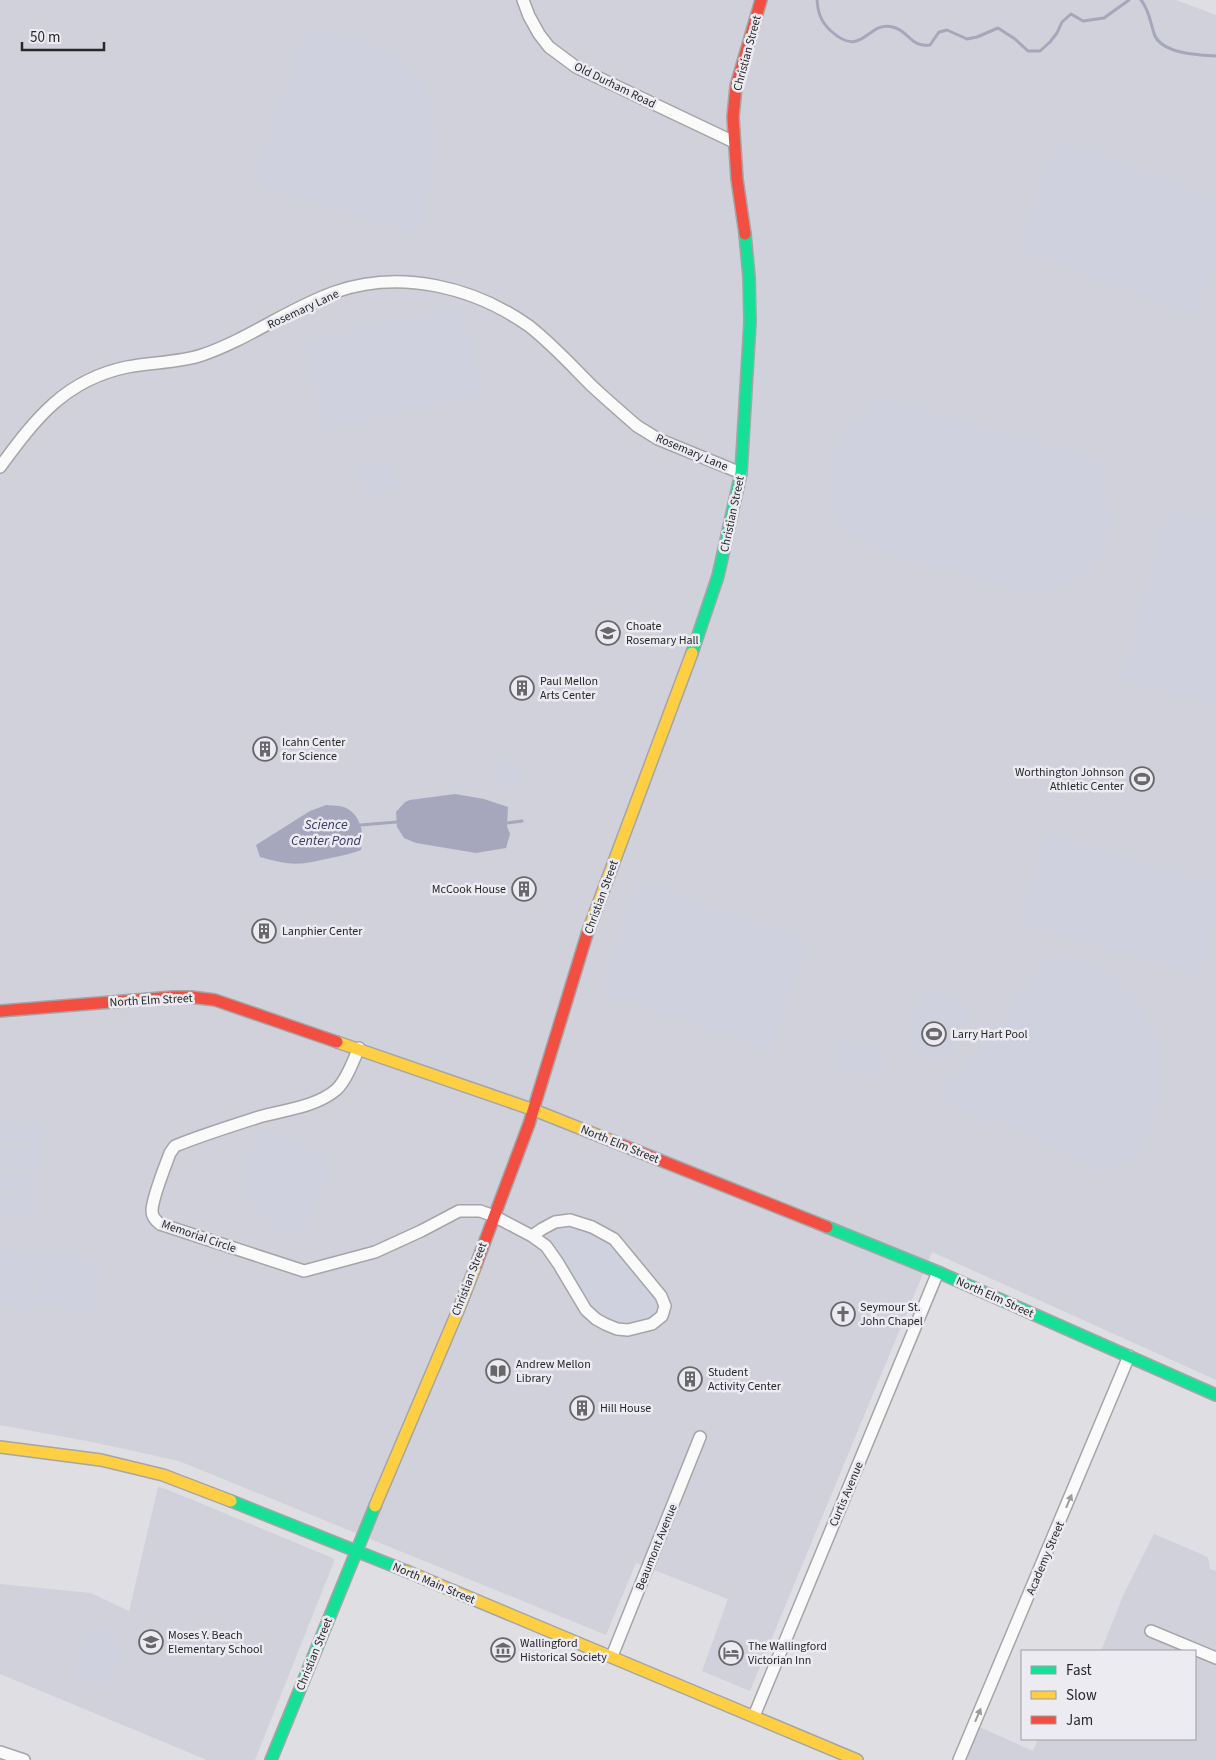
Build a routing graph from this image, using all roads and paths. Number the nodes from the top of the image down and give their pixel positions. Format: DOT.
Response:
graph roads {
  1 [pos="523,0"];
  2 [pos="761,0"];
  3 [pos="734,142"];
  4 [pos="0,467"];
  5 [pos="741,473"];
  6 [pos="0,1011"];
  7 [pos="359,1048"];
  8 [pos="534,1110"];
  9 [pos="494,1216"];
  10 [pos="532,1236"];
  11 [pos="938,1272"];
  12 [pos="1129,1356"];
  13 [pos="1216,1395"];
  14 [pos="700,1437"];
  15 [pos="0,1446"];
  16 [pos="357,1551"];
  17 [pos="1151,1631"];
  18 [pos="612,1656"];
  19 [pos="1216,1658"];
  20 [pos="754,1716"];
  21 [pos="0,1752"];
  22 [pos="24,1760"];
  23 [pos="271,1760"];
  24 [pos="857,1760"];
  25 [pos="959,1760"];
  1 -- 3 [label="street, Old Durham Road"];
  2 -- 3 [label="main road, Christian Street"];
  3 -- 5 [label="main road, Christian Street"];
  4 -- 5 [label="street, Rosemary Lane"];
  5 -- 8 [label="main road, Christian Street"];
  6 -- 7 [label="main road, North Elm Street"];
  7 -- 8 [label="main road, North Elm Street"];
  7 -- 9 [label="street, Memorial Circle"];
  8 -- 9 [label="main road, Christian Street"];
  8 -- 11 [label="main road, North Elm Street"];
  9 -- 10 [label="street"];
  9 -- 16 [label="main road, Christian Street"];
  10 -- 10 [label="street"];
  11 -- 12 [label="main road, North Elm Street"];
  11 -- 20 [label="street, Curtis Avenue"];
  12 -- 13 [label="main road, North Elm Street"];
  25 -- 12 [label="street, Academy Street, one-way"];
  14 -- 18 [label="street, Beaumont Avenue"];
  15 -- 16 [label="main road, North Main Street"];
  16 -- 18 [label="main road, North Main Street"];
  16 -- 23 [label="main road, Christian Street"];
  17 -- 19 [label="street"];
  18 -- 20 [label="main road, North Main Street"];
  20 -- 24 [label="main road, North Main Street"];
  21 -- 22 [label="street"];
}
